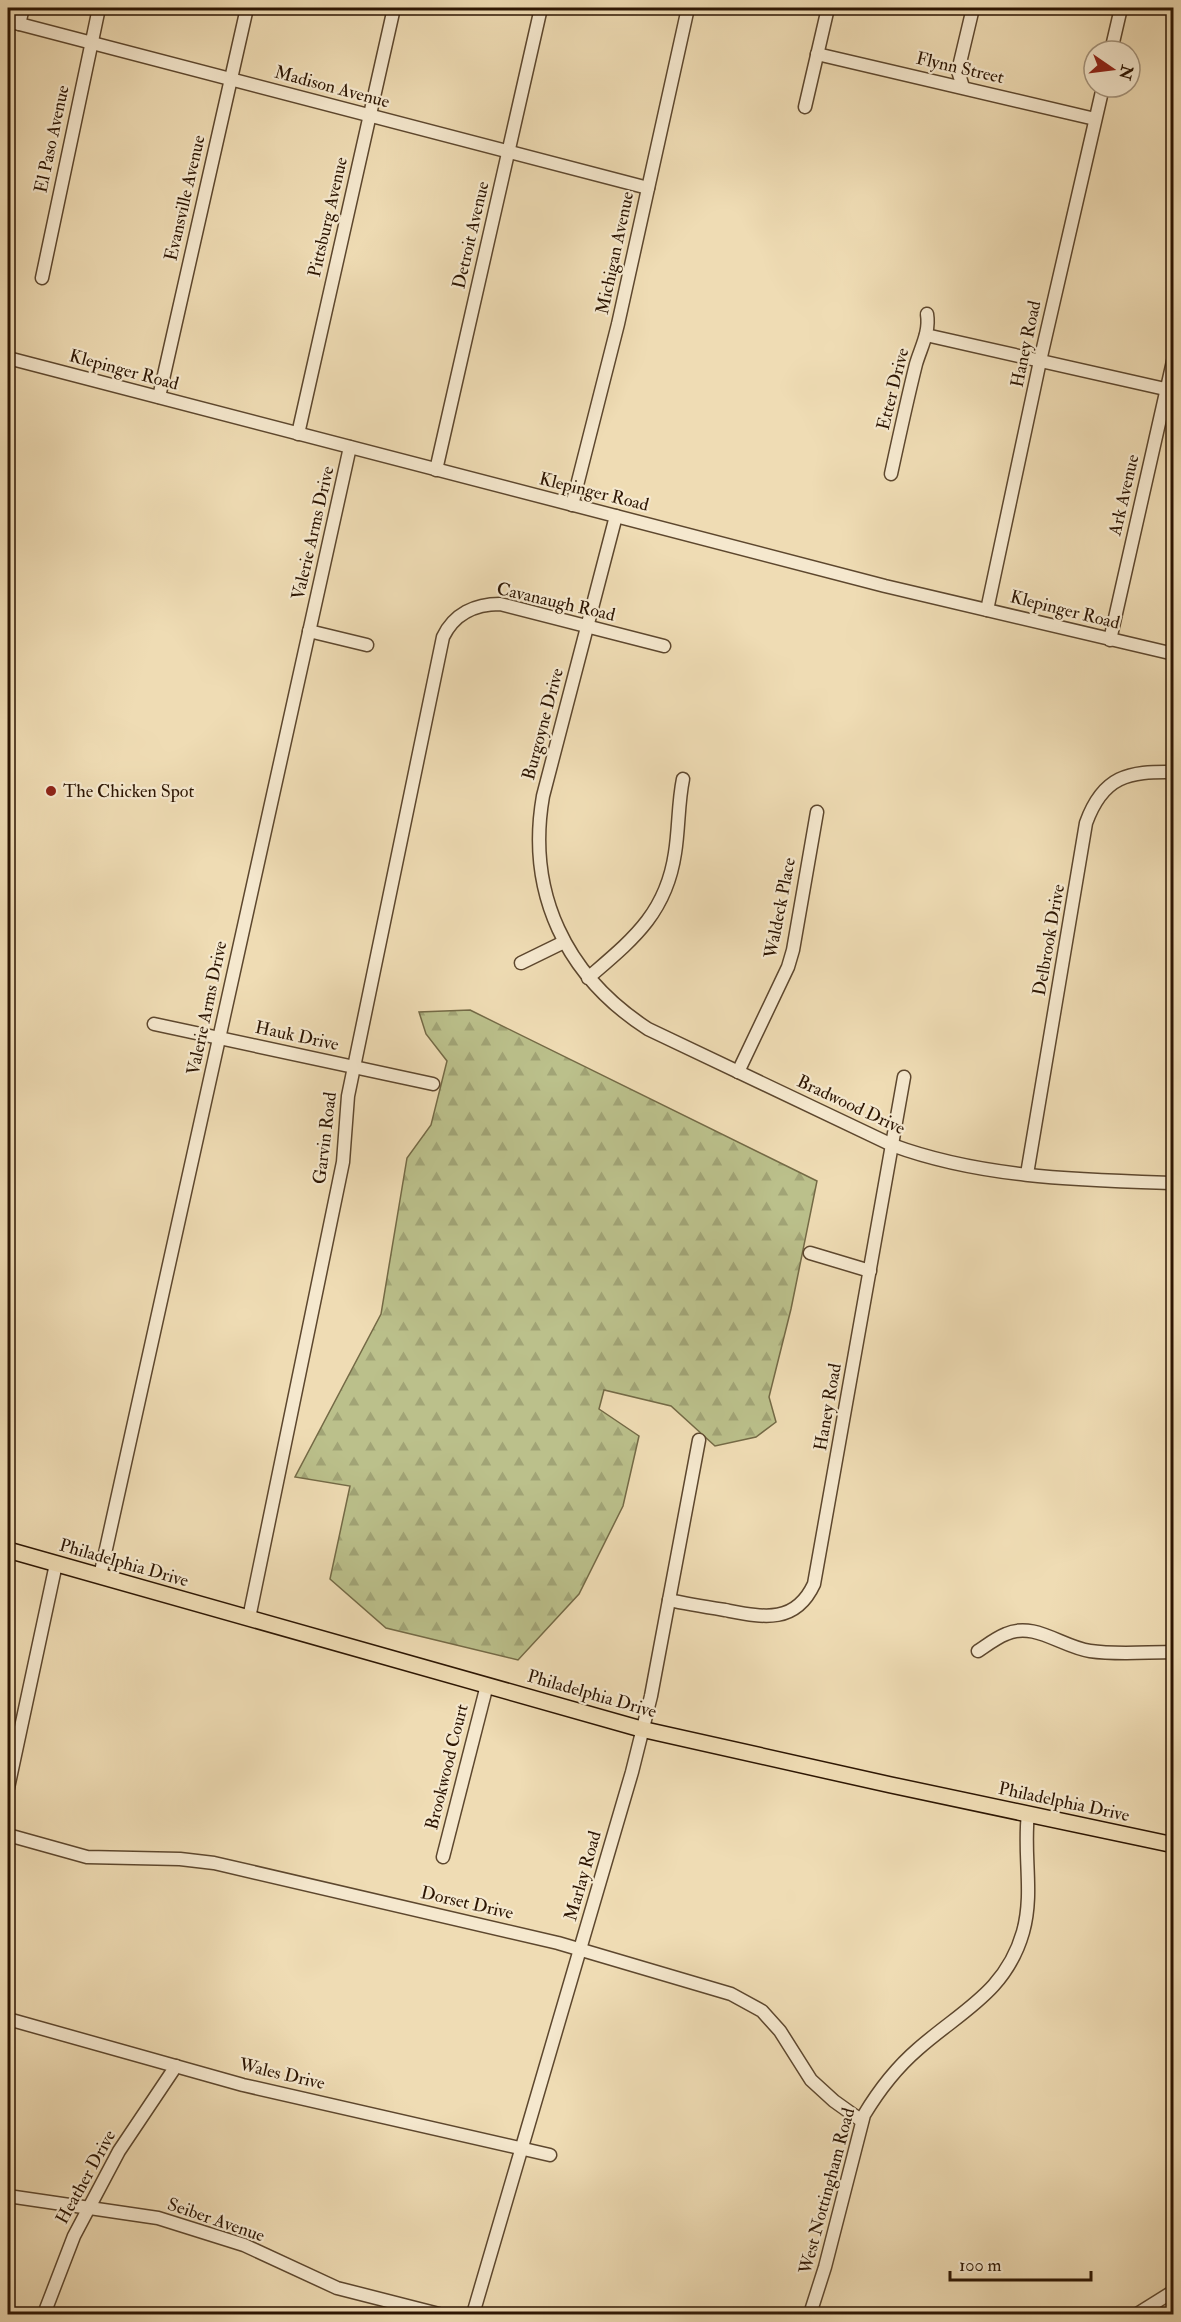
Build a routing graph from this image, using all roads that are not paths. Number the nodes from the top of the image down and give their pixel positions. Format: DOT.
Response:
graph roads {
  1 [pos="23,8"];
  2 [pos="99,8"];
  3 [pos="247,8"];
  4 [pos="394,8"];
  5 [pos="541,8"];
  6 [pos="688,8"];
  7 [pos="828,8"];
  8 [pos="973,8"];
  9 [pos="1121,8"];
  10 [pos="14,23"];
  11 [pos="1114,39"];
  12 [pos="91,41"];
  13 [pos="817,54"];
  14 [pos="230,78"];
  15 [pos="963,87"];
  16 [pos="1100,99"];
  17 [pos="805,107"];
  18 [pos="369,116"];
  19 [pos="1095,119"];
  20 [pos="509,152"];
  21 [pos="648,188"];
  22 [pos="42,278"];
  23 [pos="927,314"];
  24 [pos="926,335"];
  25 [pos="1173,357"];
  26 [pos="8,358"];
  27 [pos="1040,361"];
  28 [pos="1170,390"];
  29 [pos="159,397"];
  30 [pos="298,434"];
  31 [pos="350,447"];
  32 [pos="436,470"];
  33 [pos="891,474"];
  34 [pos="572,505"];
  35 [pos="616,516"];
  36 [pos="987,610"];
  37 [pos="588,627"];
  38 [pos="309,631"];
  39 [pos="1110,640"];
  40 [pos="368,645"];
  41 [pos="664,646"];
  42 [pos="1173,654"];
  43 [pos="437,662"];
  44 [pos="1173,772"];
  45 [pos="683,779"];
  46 [pos="817,812"];
  47 [pos="564,942"];
  48 [pos="521,963"];
  49 [pos="588,978"];
  50 [pos="154,1024"];
  51 [pos="219,1038"];
  52 [pos="354,1067"];
  53 [pos="738,1072"];
  54 [pos="904,1077"];
  55 [pos="433,1084"];
  56 [pos="892,1145"];
  57 [pos="1027,1174"];
  58 [pos="1173,1182"];
  59 [pos="810,1253"];
  60 [pos="870,1271"];
  61 [pos="699,1440"];
  62 [pos="8,1550"];
  63 [pos="56,1564"];
  64 [pos="100,1576"];
  65 [pos="669,1600"];
  66 [pos="249,1618"];
  67 [pos="978,1651"];
  68 [pos="1173,1652"];
  69 [pos="487,1686"];
  70 [pos="641,1729"];
  71 [pos="8,1788"];
  72 [pos="1028,1814"];
  73 [pos="8,1835"];
  74 [pos="1173,1845"];
  75 [pos="443,1857"];
  76 [pos="581,1949"];
  77 [pos="8,2019"];
  78 [pos="176,2066"];
  79 [pos="862,2121"];
  80 [pos="522,2149"];
  81 [pos="550,2155"];
  82 [pos="8,2196"];
  83 [pos="89,2208"];
  84 [pos="1173,2291"];
  85 [pos="44,2314"];
  86 [pos="439,2314"];
  87 [pos="473,2314"];
  88 [pos="810,2314"];
  89 [pos="1137,2314"];
  1 -- 10 [label="street"];
  2 -- 12 [label="street, El Paso Avenue"];
  3 -- 14 [label="street, Evansville Avenue"];
  4 -- 18 [label="street, Pittsburg Avenue"];
  5 -- 20 [label="street, Detroit Avenue"];
  6 -- 21 [label="street, Michigan Avenue"];
  7 -- 13 [label="street"];
  8 -- 15 [label="street"];
  9 -- 11 [label="street"];
  10 -- 12 [label="street, Madison Avenue"];
  12 -- 14 [label="street, Madison Avenue"];
  12 -- 22 [label="street, El Paso Avenue"];
  13 -- 15 [label="street, Flynn Street"];
  13 -- 17 [label="street"];
  14 -- 18 [label="street, Madison Avenue"];
  14 -- 29 [label="street, Evansville Avenue"];
  15 -- 19 [label="street, Flynn Street"];
  16 -- 19 [label="street, Haney Road"];
  18 -- 20 [label="street, Madison Avenue"];
  18 -- 30 [label="street, Pittsburg Avenue"];
  19 -- 27 [label="street, Haney Road"];
  20 -- 21 [label="street, Madison Avenue"];
  20 -- 32 [label="street, Detroit Avenue"];
  21 -- 34 [label="street, Michigan Avenue"];
  23 -- 24 [label="street, Etter Drive"];
  24 -- 27 [label="street"];
  24 -- 33 [label="street, Etter Drive"];
  25 -- 28 [label="street, Ark Avenue"];
  26 -- 29 [label="street, Klepinger Road"];
  27 -- 28 [label="street"];
  27 -- 36 [label="street, Haney Road"];
  28 -- 39 [label="street, Ark Avenue"];
  29 -- 30 [label="street, Klepinger Road"];
  30 -- 31 [label="street, Klepinger Road"];
  31 -- 32 [label="street, Klepinger Road"];
  31 -- 38 [label="street, Valerie Arms Drive"];
  32 -- 34 [label="street, Klepinger Road"];
  34 -- 35 [label="street, Klepinger Road"];
  35 -- 36 [label="street, Klepinger Road"];
  35 -- 37 [label="street, Burgoyne Drive"];
  36 -- 39 [label="street, Klepinger Road"];
  37 -- 41 [label="street, Cavanaugh Road"];
  37 -- 43 [label="street, Cavanaugh Road"];
  37 -- 47 [label="street, Burgoyne Drive"];
  38 -- 40 [label="street"];
  38 -- 51 [label="street, Valerie Arms Drive"];
  39 -- 42 [label="street, Klepinger Road"];
  43 -- 52 [label="street, Garvin Road"];
  44 -- 57 [label="street, Delbrook Drive"];
  45 -- 49 [label="street"];
  46 -- 53 [label="street, Waldeck Place"];
  47 -- 48 [label="street"];
  47 -- 49 [label="street, Bradwood Drive"];
  49 -- 53 [label="street, Bradwood Drive"];
  50 -- 51 [label="street, Hauk Drive"];
  51 -- 52 [label="street, Hauk Drive"];
  51 -- 64 [label="street, Valerie Arms Drive"];
  52 -- 55 [label="street, Hauk Drive"];
  52 -- 66 [label="street, Garvin Road"];
  53 -- 56 [label="street, Bradwood Drive"];
  54 -- 56 [label="street, Haney Road"];
  56 -- 57 [label="street, Bradwood Drive"];
  56 -- 60 [label="street, Haney Road"];
  57 -- 58 [label="street, Bradwood Drive"];
  59 -- 60 [label="street"];
  60 -- 65 [label="street, Haney Road"];
  61 -- 65 [label="street, Marlay Road"];
  62 -- 63 [label="main road, Philadelphia Drive"];
  63 -- 64 [label="main road, Philadelphia Drive"];
  63 -- 71 [label="street"];
  64 -- 66 [label="main road, Philadelphia Drive"];
  65 -- 70 [label="street, Marlay Road"];
  66 -- 69 [label="main road, Philadelphia Drive"];
  67 -- 68 [label="street"];
  69 -- 70 [label="main road, Philadelphia Drive"];
  69 -- 75 [label="street, Brookwood Court"];
  70 -- 72 [label="main road, Philadelphia Drive"];
  70 -- 76 [label="street, Marlay Road"];
  72 -- 74 [label="main road, Philadelphia Drive"];
  72 -- 79 [label="street, West Nottingham Road"];
  73 -- 76 [label="street, Dorset Drive"];
  76 -- 79 [label="street, Dorset Drive"];
  76 -- 80 [label="street, Marlay Road"];
  77 -- 78 [label="street, Wales Drive"];
  78 -- 80 [label="street, Wales Drive"];
  78 -- 83 [label="street, Heather Drive"];
  79 -- 88 [label="street, West Nottingham Road"];
  80 -- 81 [label="street, Wales Drive"];
  80 -- 87 [label="street, Marlay Road"];
  82 -- 83 [label="street, Seiber Avenue"];
  83 -- 85 [label="street, Heather Drive"];
  83 -- 86 [label="street, Seiber Avenue"];
  84 -- 89 [label="street"];
}
